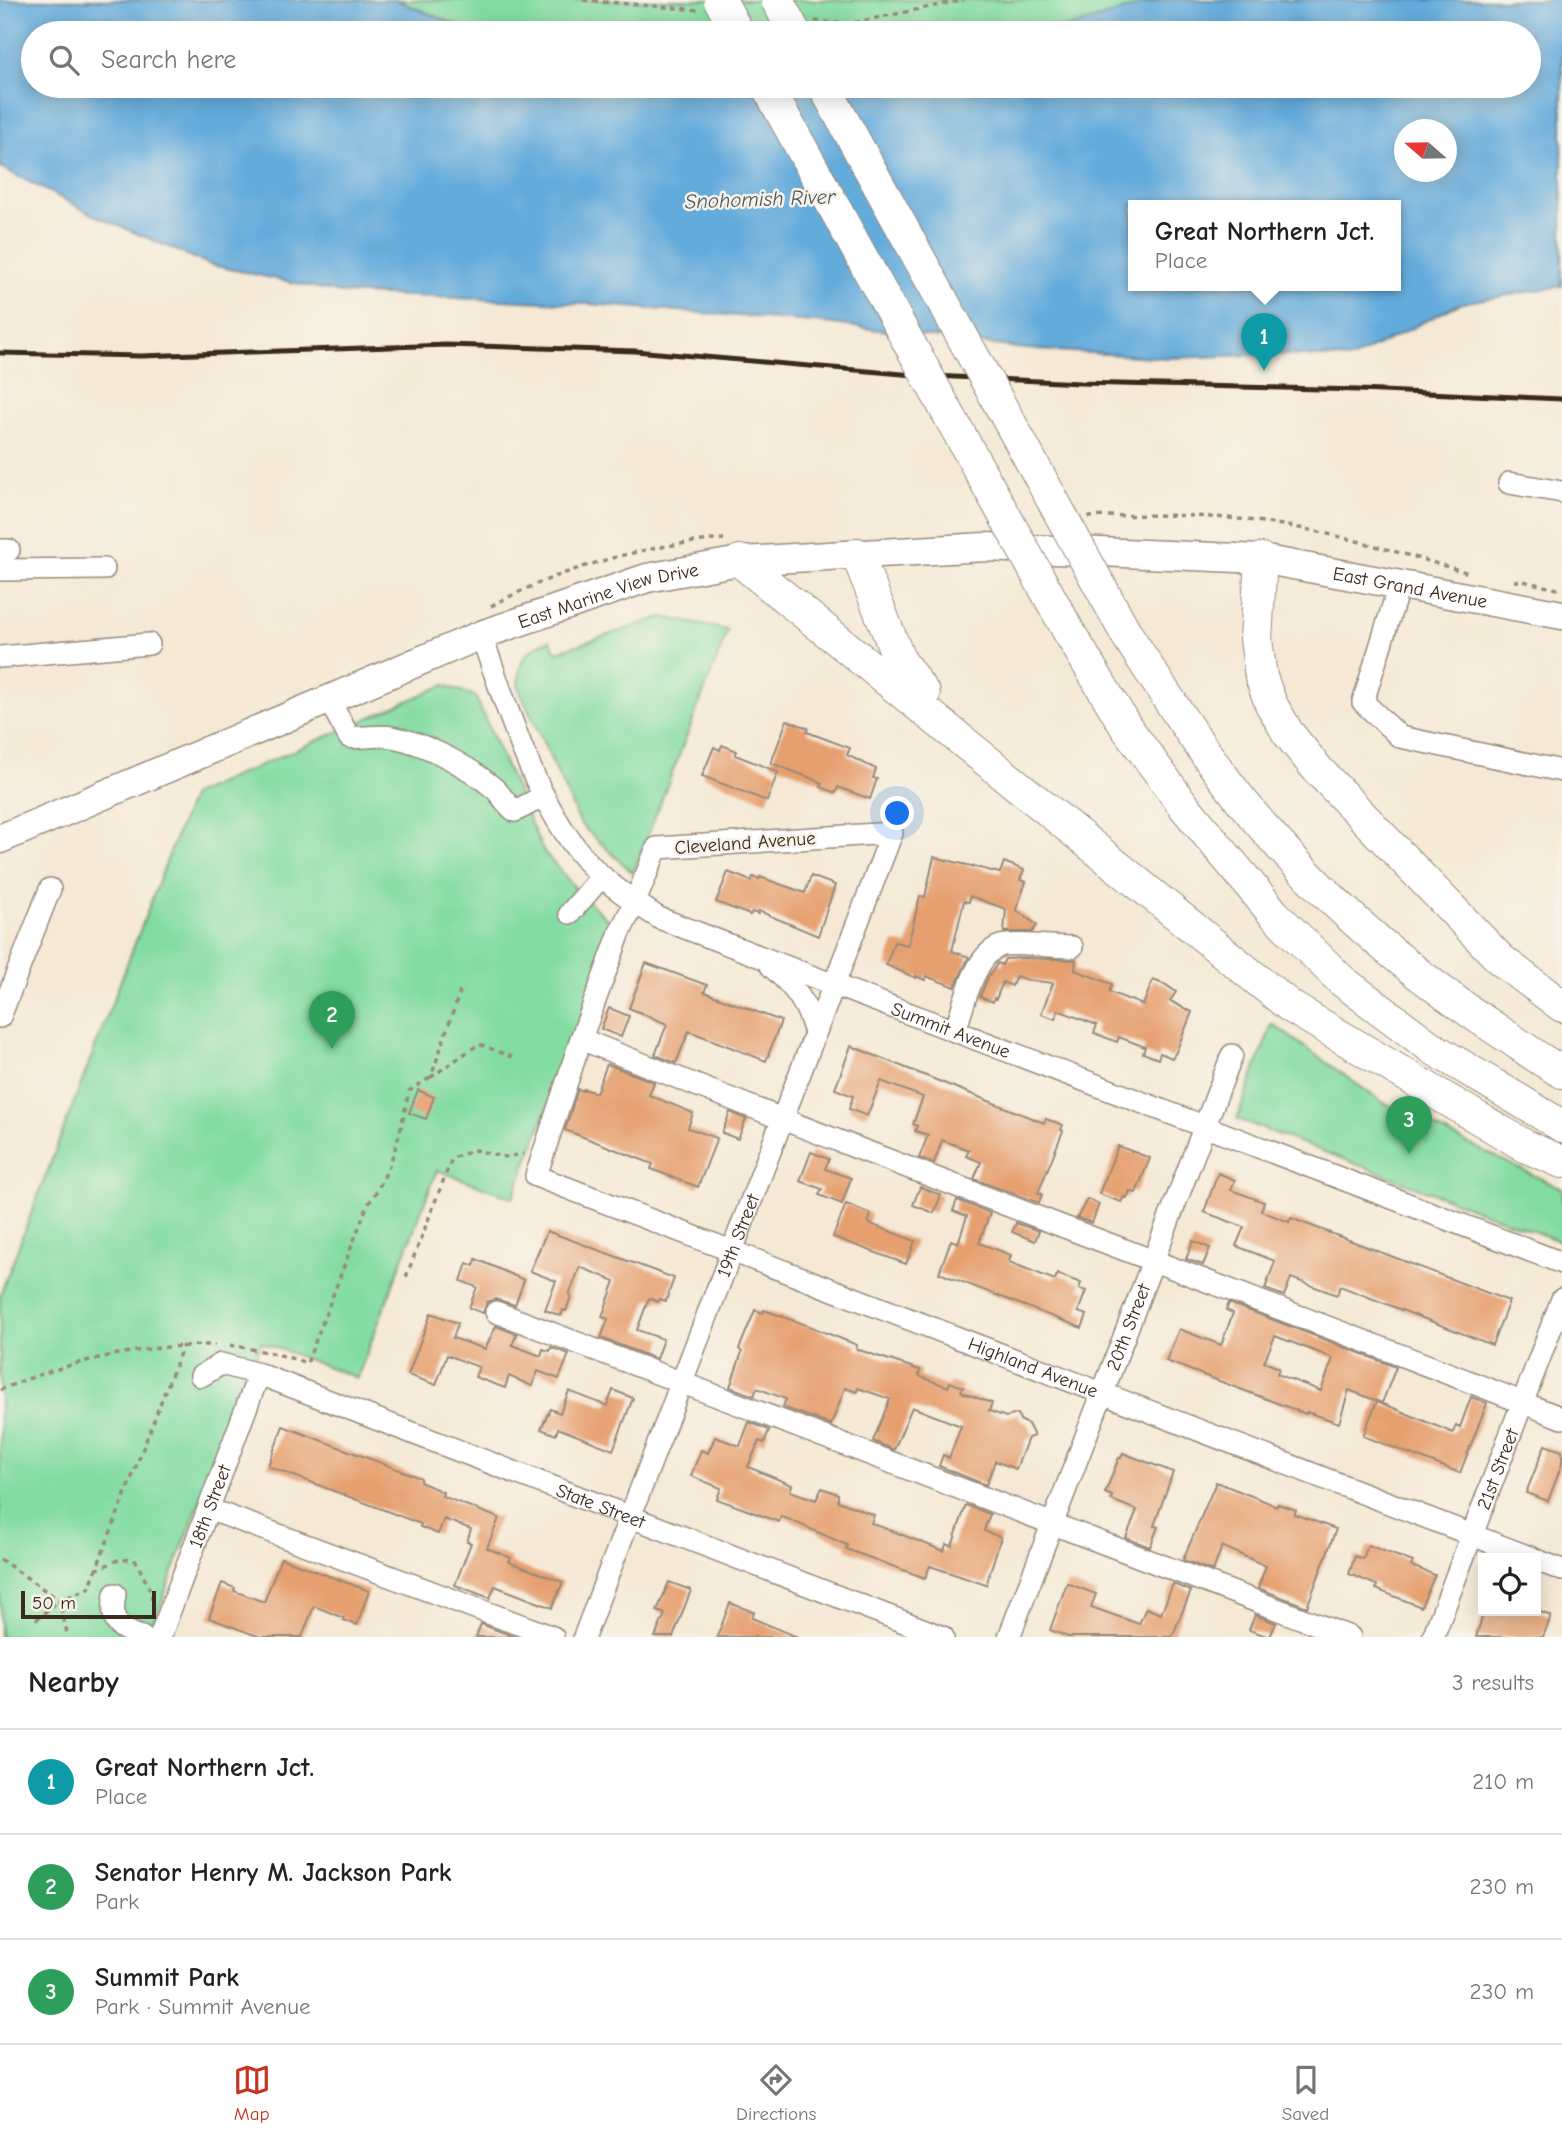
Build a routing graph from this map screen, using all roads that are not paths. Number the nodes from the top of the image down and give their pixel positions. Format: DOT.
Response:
graph roads {
  1 [pos="720,0"];
  2 [pos="777,0"];
  3 [pos="731,21"];
  4 [pos="788,21"];
  5 [pos="774,98"];
  6 [pos="831,98"];
  7 [pos="1509,483"];
  8 [pos="1562,492"];
  9 [pos="857,554"];
  10 [pos="1261,559"];
  11 [pos="740,561"];
  12 [pos="104,569"];
  13 [pos="0,570"];
  14 [pos="1399,586"];
  15 [pos="1562,615"];
  16 [pos="481,635"];
  17 [pos="149,644"];
  18 [pos="0,657"];
  19 [pos="329,699"];
  20 [pos="945,724"];
  21 [pos="1562,771"];
  22 [pos="544,796"];
  23 [pos="892,833"];
  24 [pos="0,839"];
  25 [pos="602,876"];
  26 [pos="50,889"];
  27 [pos="635,902"];
  28 [pos="570,913"];
  29 [pos="1072,947"];
  30 [pos="762,957"];
  31 [pos="834,984"];
  32 [pos="1562,1006"];
  33 [pos="0,1017"];
  34 [pos="955,1031"];
  35 [pos="816,1032"];
  36 [pos="581,1040"];
  37 [pos="1233,1055"];
  38 [pos="1562,1072"];
  39 [pos="782,1121"];
  40 [pos="1562,1126"];
  41 [pos="1204,1127"];
  42 [pos="1562,1162"];
  43 [pos="732,1250"];
  44 [pos="1153,1260"];
  45 [pos="1562,1263"];
  46 [pos="1562,1299"];
  47 [pos="496,1312"];
  48 [pos="259,1374"];
  49 [pos="201,1376"];
  50 [pos="681,1382"];
  51 [pos="1102,1393"];
  52 [pos="1522,1402"];
  53 [pos="1562,1418"];
  54 [pos="209,1509"];
  55 [pos="630,1516"];
  56 [pos="1052,1523"];
  57 [pos="1472,1535"];
  58 [pos="1518,1553"];
  59 [pos="1541,1562"];
  60 [pos="1562,1570"];
  61 [pos="116,1594"];
  62 [pos="141,1637"];
  63 [pos="160,1637"];
  64 [pos="553,1637"];
  65 [pos="584,1637"];
  66 [pos="943,1637"];
  67 [pos="1009,1637"];
  68 [pos="1350,1637"];
  69 [pos="1433,1637"];
  1 -- 3 [label="highway, bridge"];
  2 -- 4 [label="highway, bridge"];
  5 -- 40 [label="highway, bridge"];
  6 -- 38 [label="highway, bridge"];
  7 -- 8 [label="street"];
  9 -- 10 [label="main road, East Marine View Drive"];
  9 -- 11 [label="main road, East Marine View Drive"];
  9 -- 20 [label="highway"];
  10 -- 14 [label="main road, East Grand Avenue"];
  10 -- 32 [label="highway"];
  11 -- 16 [label="main road, East Marine View Drive"];
  11 -- 20 [label="highway"];
  12 -- 13 [label="street"];
  14 -- 15 [label="main road, East Grand Avenue"];
  14 -- 21 [label="street"];
  16 -- 19 [label="main road, East Marine View Drive"];
  16 -- 22 [label="street, Summit Avenue"];
  17 -- 18 [label="street"];
  19 -- 22 [label="street"];
  19 -- 24 [label="main road, East Marine View Drive"];
  20 -- 42 [label="highway"];
  22 -- 25 [label="street, Summit Avenue"];
  23 -- 27 [label="street, Cleveland Avenue"];
  23 -- 31 [label="street, 19th Street"];
  25 -- 27 [label="street, Summit Avenue"];
  25 -- 28 [label="street"];
  26 -- 33 [label="street"];
  27 -- 30 [label="street, Summit Avenue"];
  27 -- 36 [label="street"];
  29 -- 34 [label="street"];
  30 -- 31 [label="street, Summit Avenue"];
  30 -- 35 [label="street"];
  31 -- 34 [label="street, Summit Avenue"];
  31 -- 35 [label="street, 19th Street"];
  34 -- 41 [label="street, Summit Avenue"];
  35 -- 39 [label="street, 19th Street"];
  36 -- 39 [label="street"];
  36 -- 43 [label="street, Highland Avenue"];
  37 -- 41 [label="street, 20th Street"];
  39 -- 43 [label="street, 19th Street"];
  39 -- 44 [label="street"];
  41 -- 44 [label="street, 20th Street"];
  41 -- 45 [label="street, Summit Avenue"];
  43 -- 50 [label="street, 19th Street"];
  43 -- 51 [label="street, Highland Avenue"];
  44 -- 51 [label="street, 20th Street"];
  44 -- 52 [label="street"];
  46 -- 52 [label="street, 21st Street"];
  47 -- 50 [label="street"];
  48 -- 49 [label="street, State Street"];
  48 -- 54 [label="street, 18th Street"];
  48 -- 55 [label="street, State Street"];
  50 -- 55 [label="street, 19th Street"];
  50 -- 56 [label="street"];
  51 -- 56 [label="street, 20th Street"];
  51 -- 57 [label="street, Highland Avenue"];
  52 -- 53 [label="street"];
  52 -- 57 [label="street, 21st Street"];
  54 -- 63 [label="street, 18th Street"];
  54 -- 64 [label="street"];
  55 -- 65 [label="street, 19th Street"];
  55 -- 66 [label="street, State Street"];
  56 -- 67 [label="street, 20th Street"];
  56 -- 68 [label="street"];
  57 -- 58 [label="street, Highland Avenue"];
  57 -- 69 [label="street, 21st Street"];
  59 -- 60 [label="street, Highland Avenue"];
  61 -- 62 [label="street"];
}
